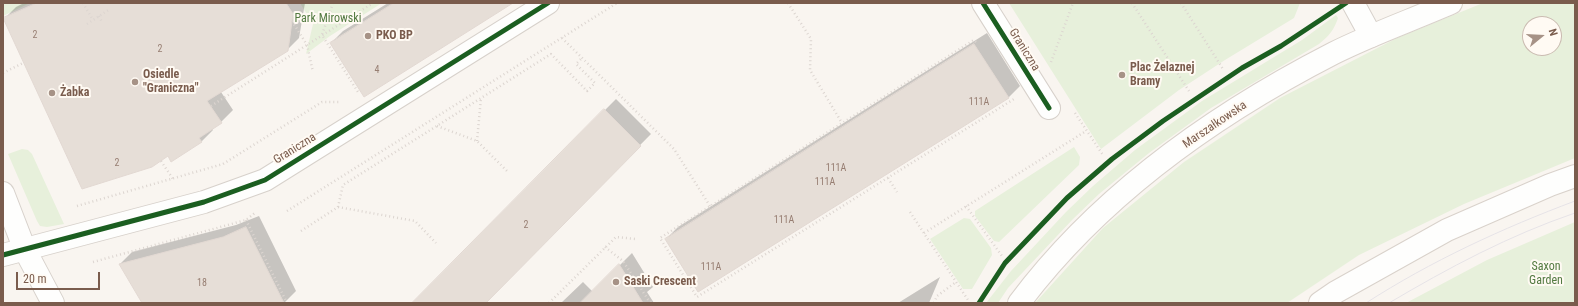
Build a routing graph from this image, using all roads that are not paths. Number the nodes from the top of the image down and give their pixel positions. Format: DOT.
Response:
graph roads {
  1 [pos="548,3"];
  2 [pos="983,3"];
  3 [pos="1353,3"];
  4 [pos="1451,3"];
  5 [pos="1371,36"];
  6 [pos="1049,108"];
  7 [pos="1575,176"];
  8 [pos="3,193"];
  9 [pos="26,250"];
  10 [pos="3,255"];
  11 [pos="53,303"];
  12 [pos="1019,303"];
  13 [pos="1320,303"];
  1 -- 9 [label="street, Graniczna"];
  2 -- 6 [label="street, Graniczna"];
  3 -- 5 [label="street"];
  4 -- 5 [label="street, Marszałkowska"];
  5 -- 12 [label="street, Marszałkowska"];
  7 -- 13 [label="street"];
  8 -- 9 [label="street"];
  9 -- 10 [label="street, Graniczna"];
  9 -- 11 [label="street"];
}
